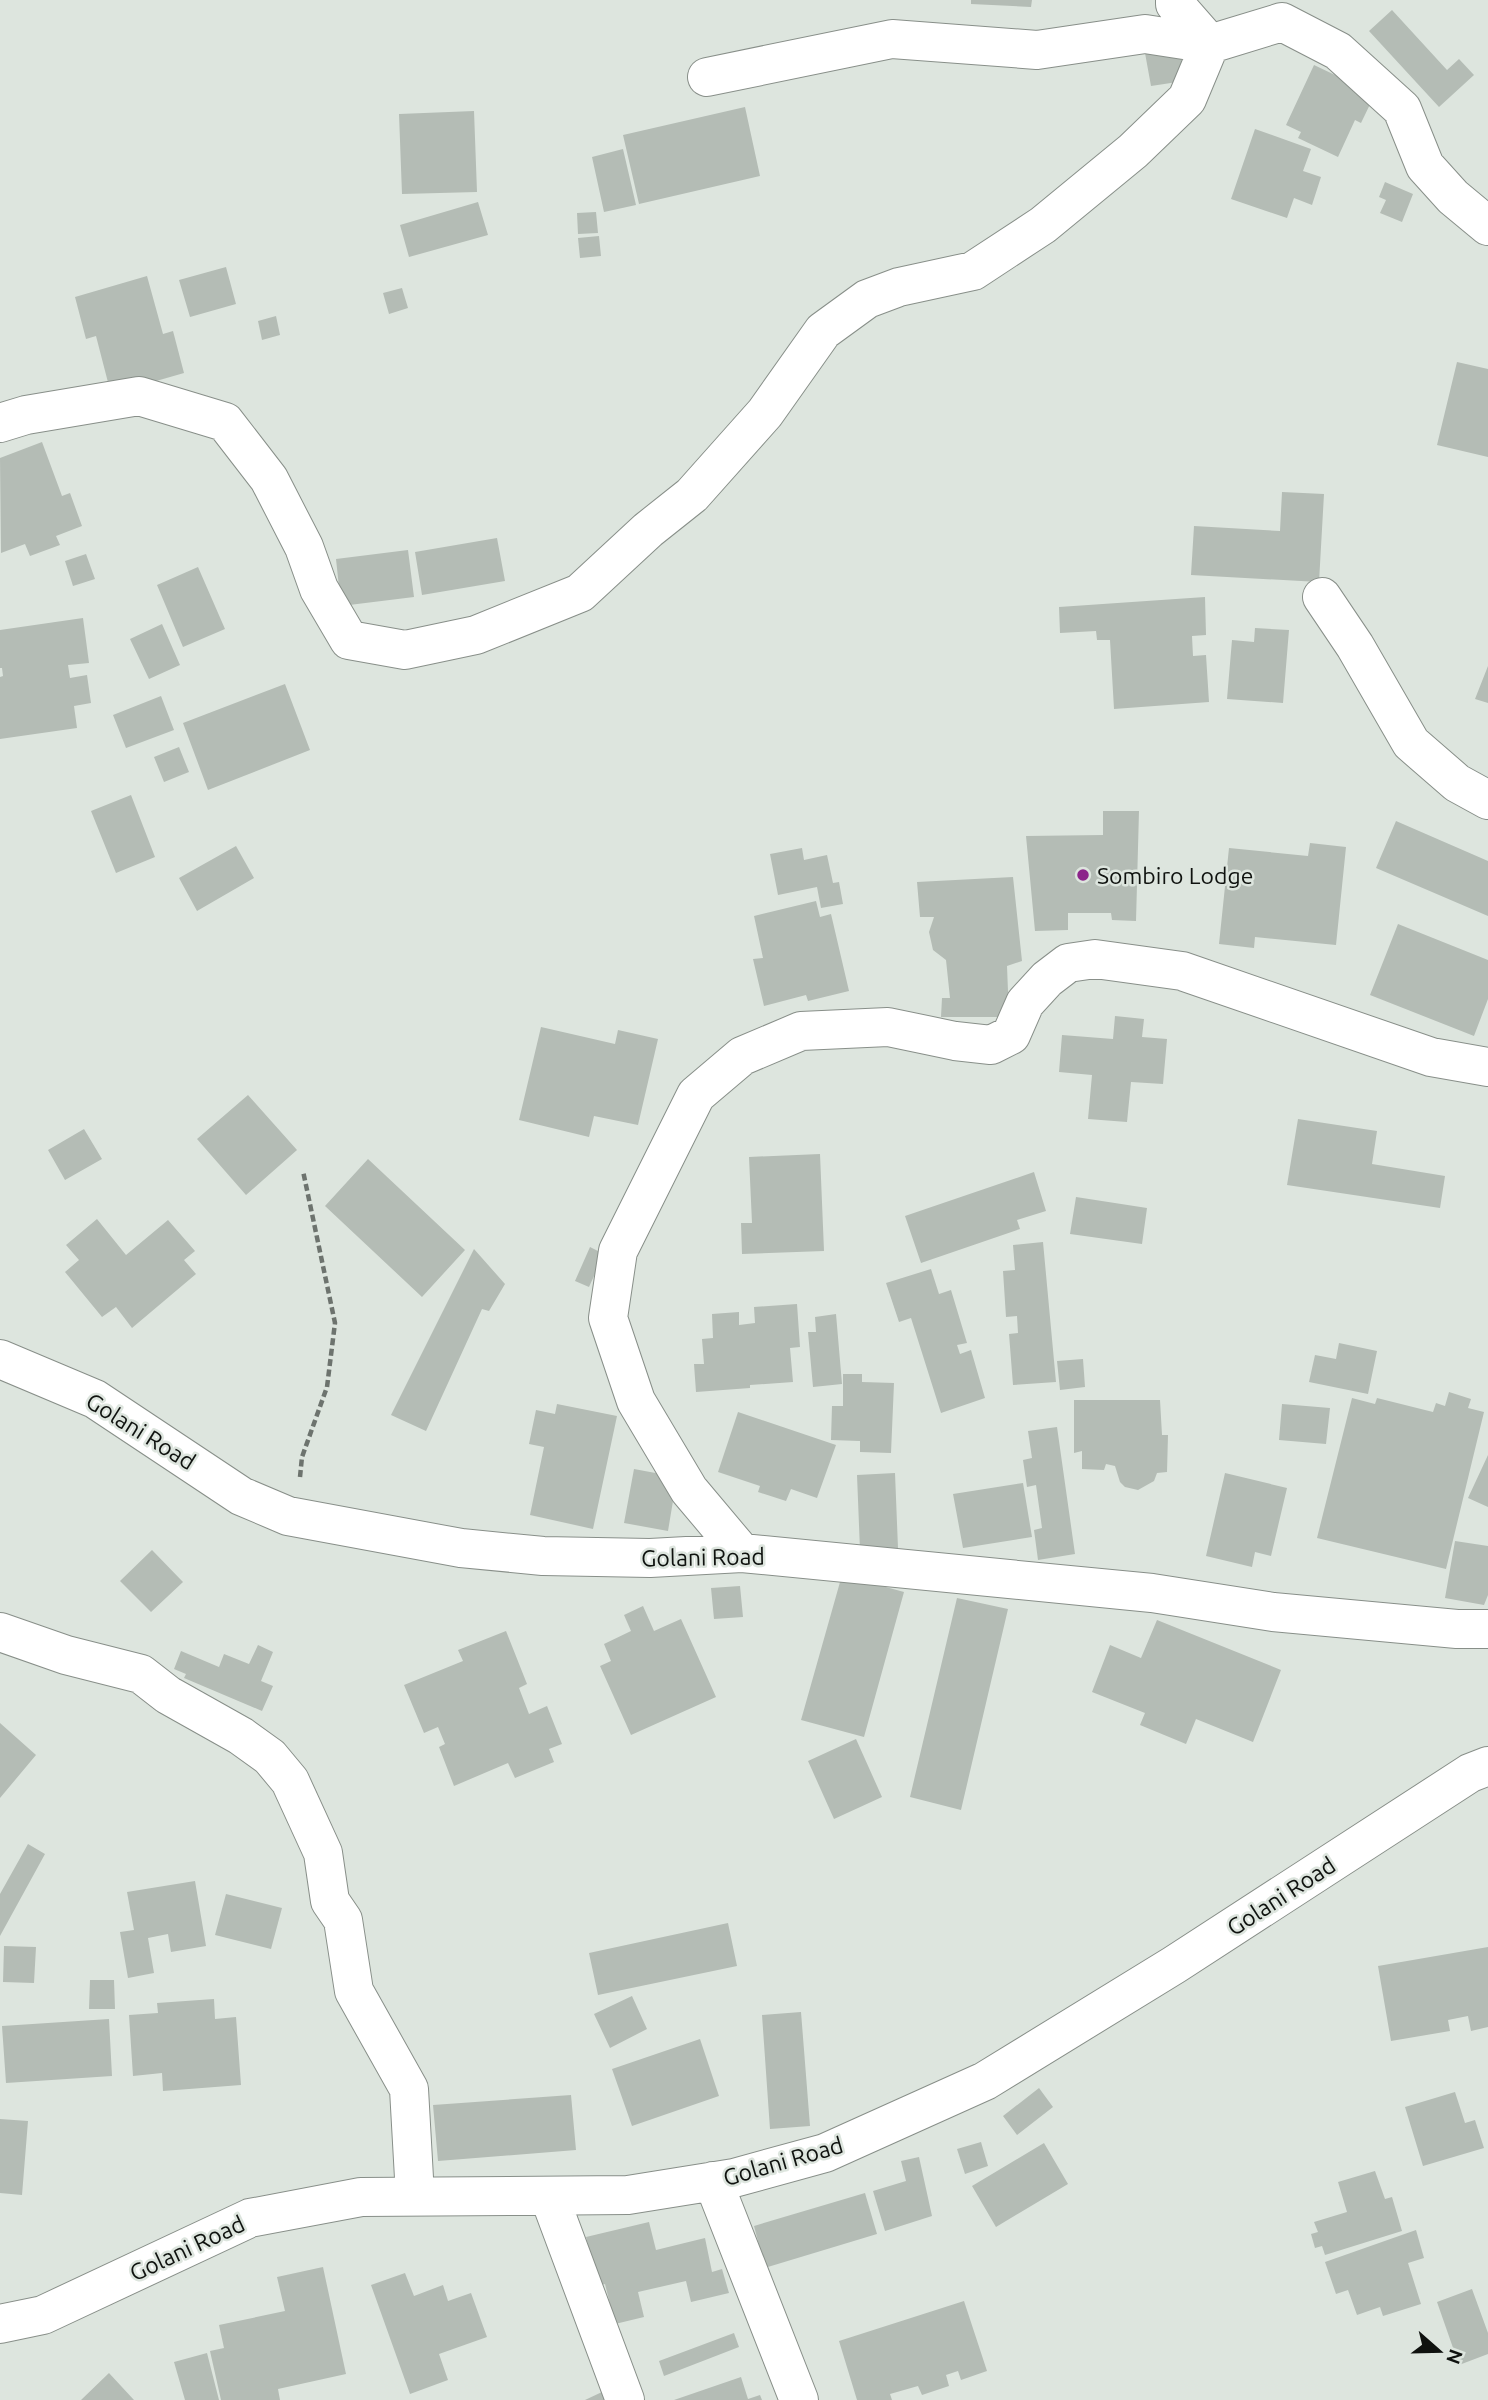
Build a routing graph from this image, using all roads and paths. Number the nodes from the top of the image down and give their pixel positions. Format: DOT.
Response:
graph roads {
  1 [pos="1175,0"];
  2 [pos="1210,44"];
  3 [pos="707,77"];
  4 [pos="1488,226"];
  5 [pos="0,423"];
  6 [pos="1322,597"];
  7 [pos="1488,800"];
  8 [pos="1488,1067"];
  9 [pos="303,1171"];
  10 [pos="0,1359"];
  11 [pos="296,1517"];
  12 [pos="742,1553"];
  13 [pos="1488,1629"];
  14 [pos="0,1632"];
  15 [pos="1488,1766"];
  16 [pos="713,2182"];
  17 [pos="415,2196"];
  18 [pos="549,2196"];
  19 [pos="0,2324"];
  20 [pos="625,2400"];
  21 [pos="800,2400"];
  1 -- 2 [label="street"];
  2 -- 3 [label="street"];
  2 -- 4 [label="street"];
  2 -- 5 [label="street"];
  6 -- 7 [label="street"];
  8 -- 12 [label="street"];
  9 -- 11 [label="path"];
  10 -- 11 [label="street, Golani Road"];
  11 -- 12 [label="street, Golani Road"];
  12 -- 13 [label="street, Golani Road"];
  14 -- 17 [label="street"];
  15 -- 16 [label="street, Golani Road"];
  16 -- 18 [label="street, Golani Road"];
  16 -- 21 [label="street"];
  17 -- 18 [label="street, Golani Road"];
  17 -- 19 [label="street, Golani Road"];
  18 -- 20 [label="street"];
}
